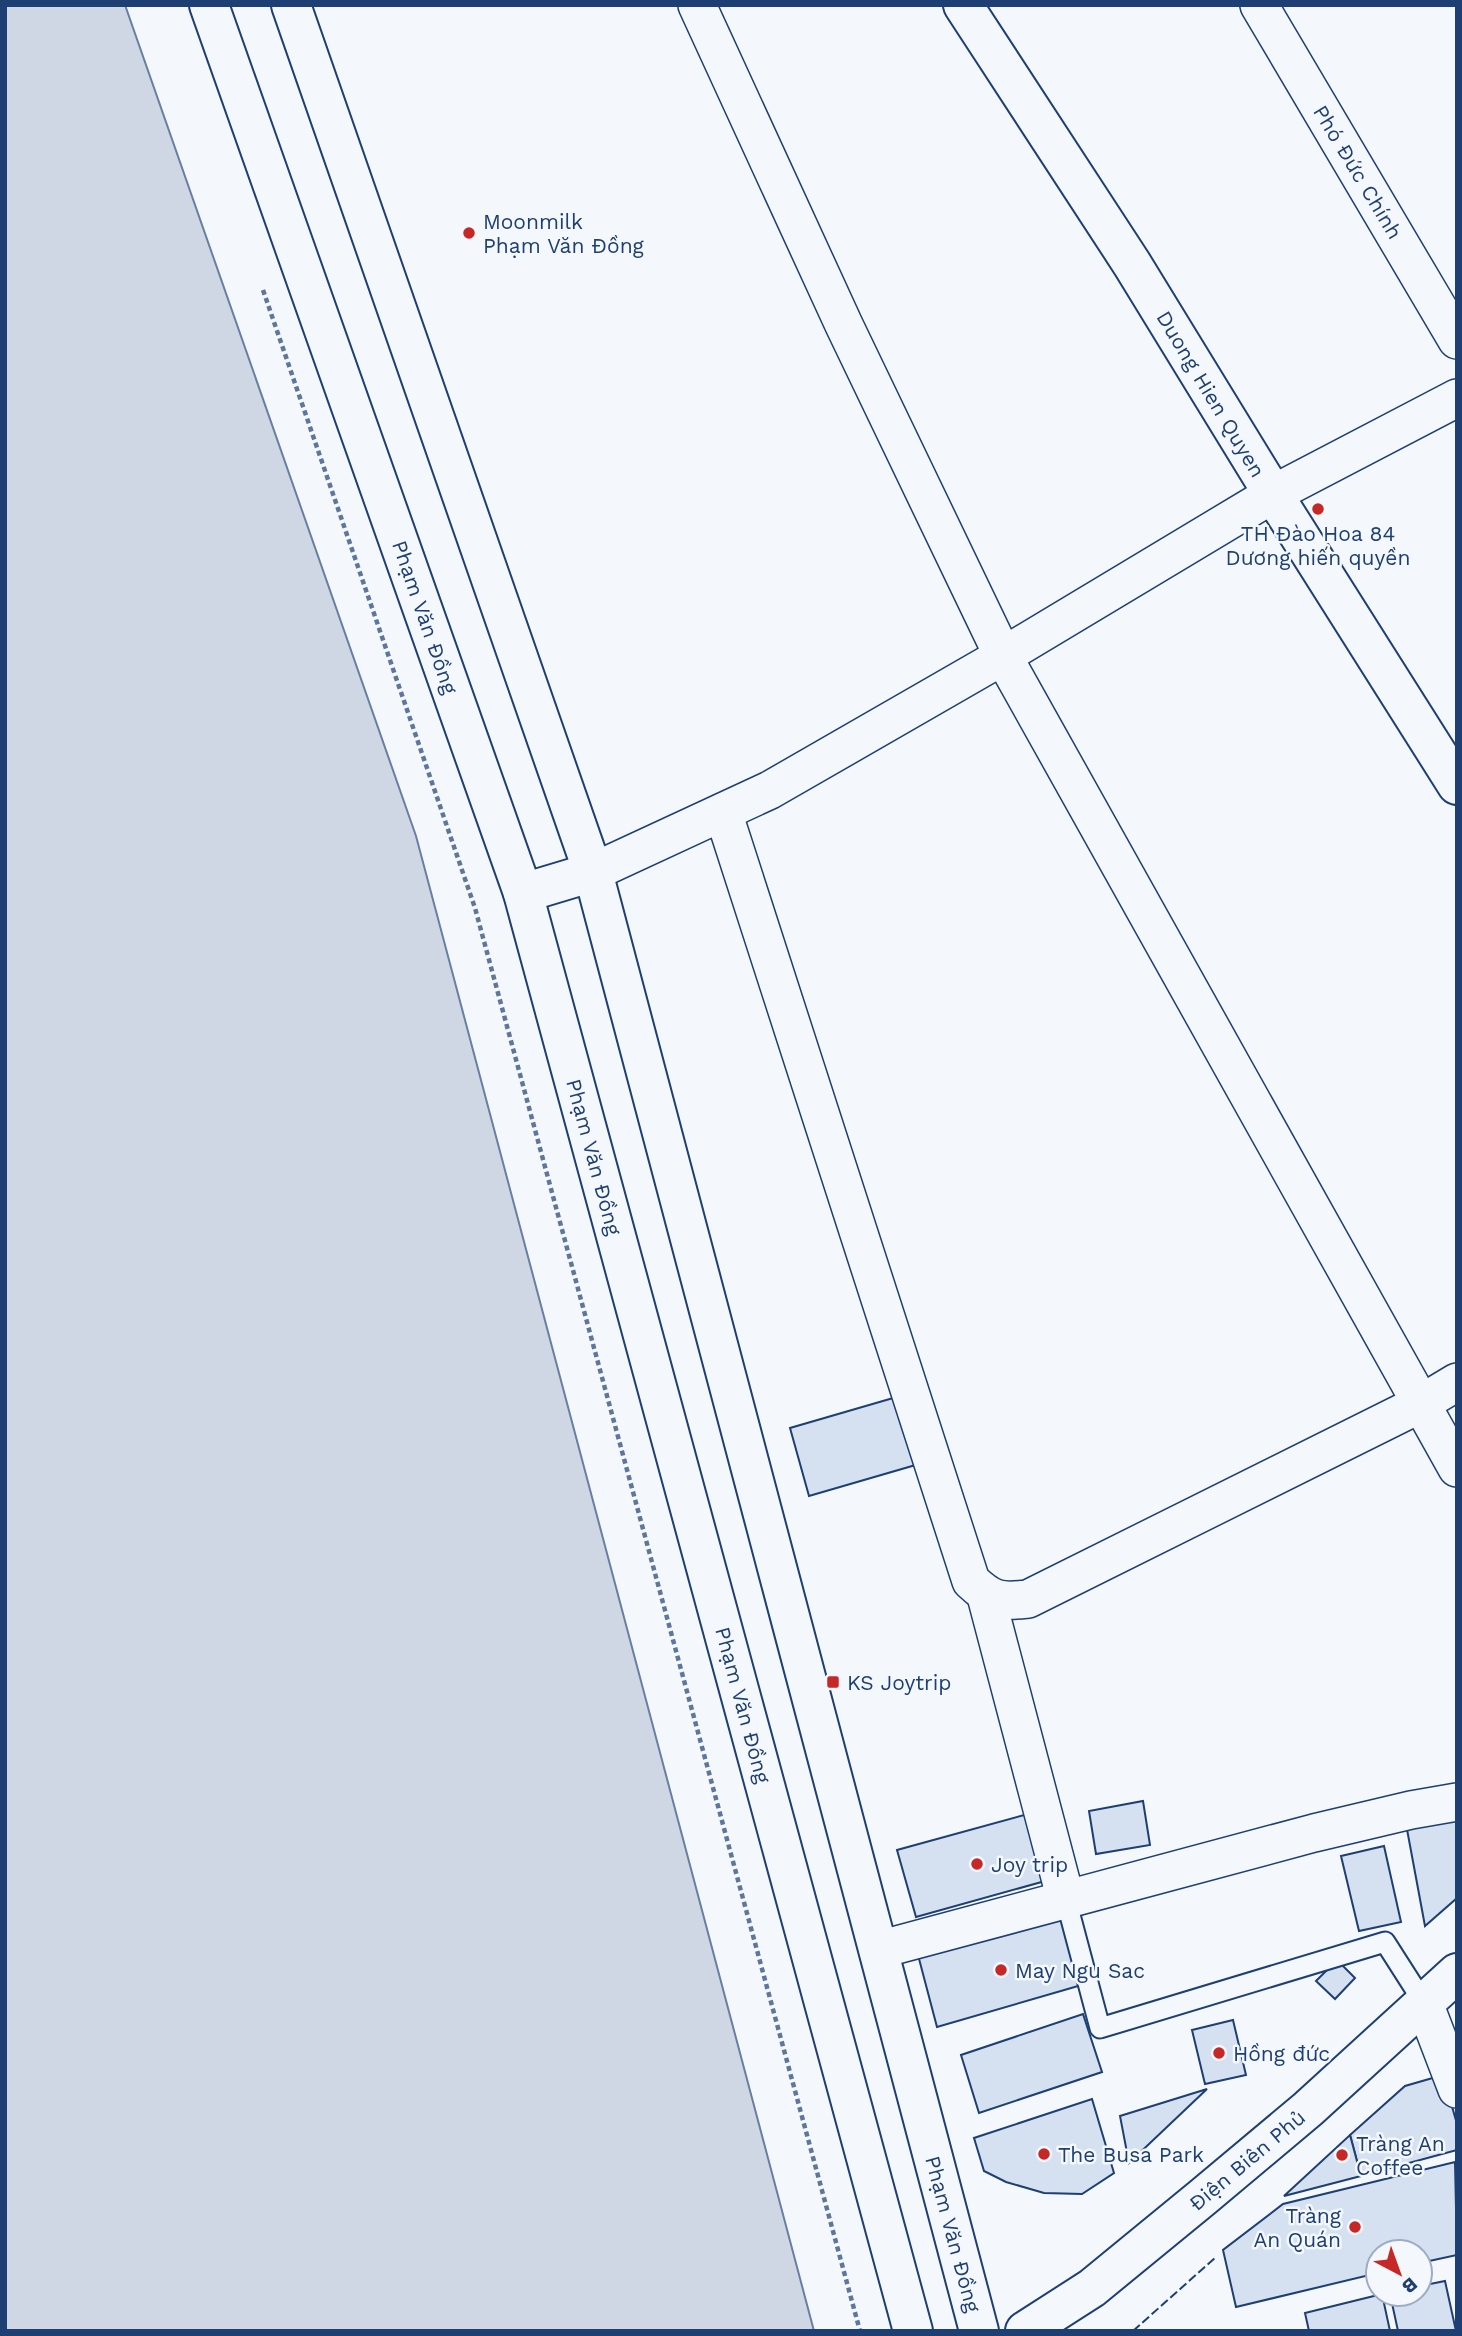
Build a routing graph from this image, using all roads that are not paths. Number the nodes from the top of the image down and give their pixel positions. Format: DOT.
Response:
graph roads {
  1 [pos="209,5"];
  2 [pos="291,5"];
  3 [pos="698,5"];
  4 [pos="963,5"];
  5 [pos="1259,5"];
  6 [pos="1457,340"];
  7 [pos="1457,398"];
  8 [pos="1273,494"];
  9 [pos="1003,656"];
  10 [pos="1457,785"];
  11 [pos="723,812"];
  12 [pos="593,872"];
  13 [pos="523,893"];
  14 [pos="1457,1381"];
  15 [pos="1422,1404"];
  16 [pos="1457,1468"];
  17 [pos="986,1596"];
  18 [pos="1457,1802"];
  19 [pos="1066,1900"];
  20 [pos="878,1950"];
  21 [pos="1457,1973"];
  22 [pos="1424,2003"];
  23 [pos="1457,2089"];
  24 [pos="913,2331"];
  25 [pos="979,2331"];
  26 [pos="1026,2331"];
  1 -- 13 [label="main road, Phạm Văn Đồng"];
  2 -- 12 [label="main road, Phạm Văn Đồng"];
  3 -- 9 [label="street"];
  4 -- 8 [label="main road, Duong Hien Quyen"];
  5 -- 6 [label="street, Phó Đức Chính"];
  7 -- 8 [label="street"];
  8 -- 9 [label="street"];
  8 -- 10 [label="main road, Duong Hien Quyen"];
  9 -- 11 [label="street"];
  9 -- 15 [label="street"];
  11 -- 12 [label="street"];
  11 -- 17 [label="street"];
  12 -- 13 [label="main road"];
  12 -- 20 [label="main road, Phạm Văn Đồng"];
  13 -- 24 [label="main road, Phạm Văn Đồng"];
  14 -- 15 [label="street"];
  15 -- 16 [label="street"];
  15 -- 17 [label="street"];
  17 -- 19 [label="street"];
  18 -- 19 [label="street"];
  19 -- 20 [label="street"];
  19 -- 22 [label="lane"];
  20 -- 25 [label="main road, Phạm Văn Đồng"];
  21 -- 22 [label="main road, Điện Biên Phủ"];
  22 -- 23 [label="street"];
  22 -- 26 [label="main road, Điện Biên Phủ"];
}
